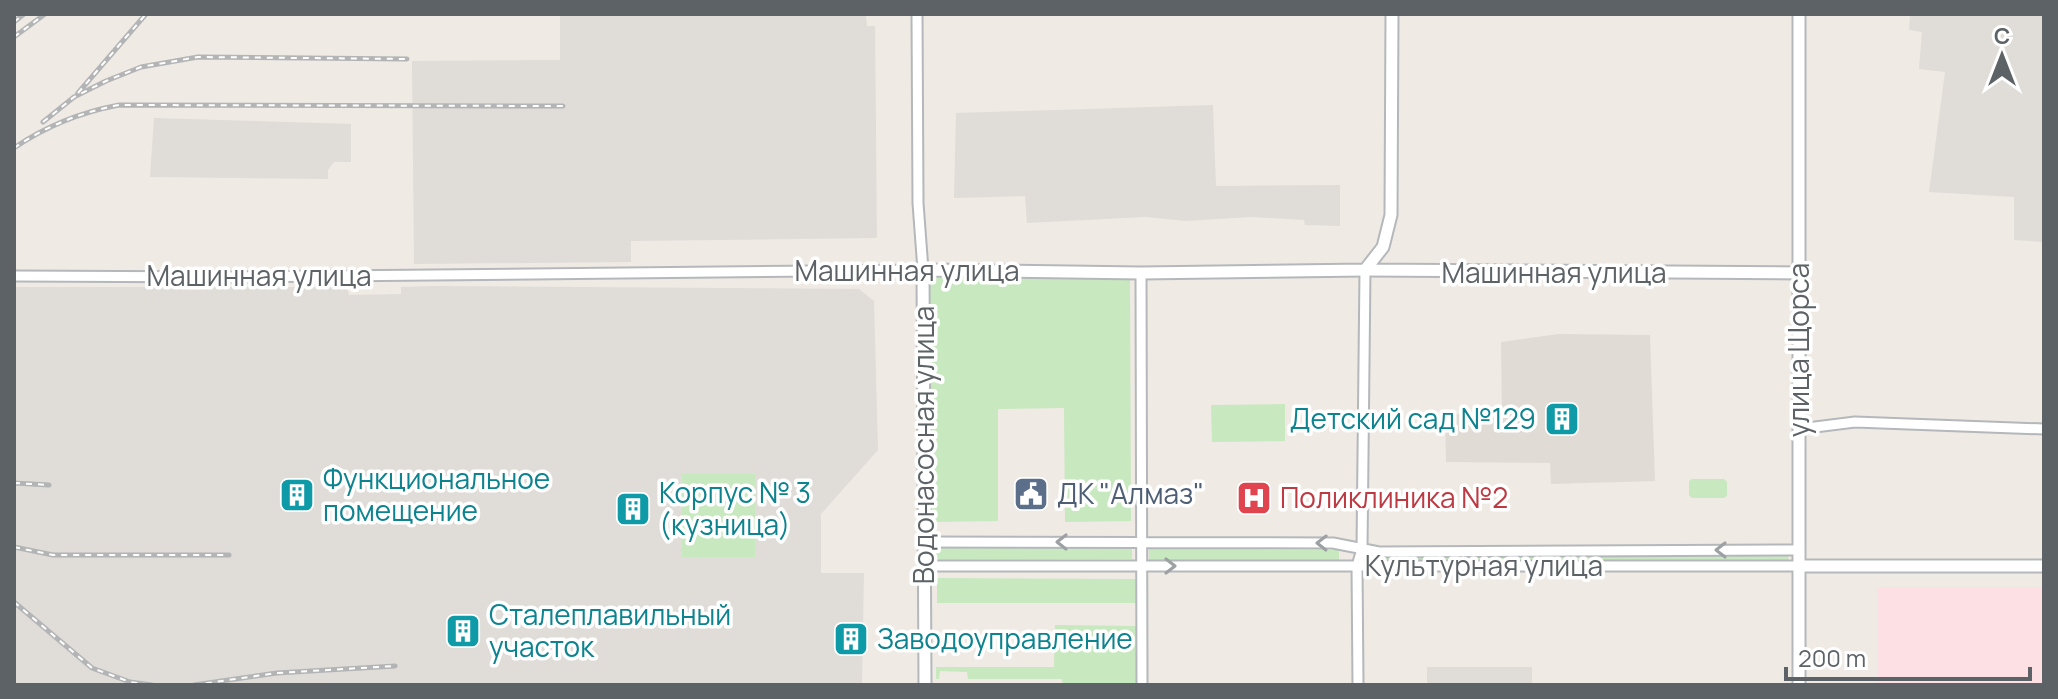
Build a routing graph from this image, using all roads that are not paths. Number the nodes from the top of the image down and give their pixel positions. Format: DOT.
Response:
graph roads {
  1 [pos="917,14"];
  2 [pos="1392,14"];
  3 [pos="1799,14"];
  4 [pos="923,270"];
  5 [pos="1365,270"];
  6 [pos="1141,273"];
  7 [pos="1799,273"];
  8 [pos="14,276"];
  9 [pos="1799,429"];
  10 [pos="2044,429"];
  11 [pos="924,542"];
  12 [pos="1142,542"];
  13 [pos="1362,549"];
  14 [pos="1799,550"];
  15 [pos="924,566"];
  16 [pos="1142,566"];
  17 [pos="1357,566"];
  18 [pos="1799,566"];
  19 [pos="2044,566"];
  20 [pos="925,685"];
  21 [pos="1142,685"];
  22 [pos="1358,685"];
  23 [pos="1799,685"];
  1 -- 4 [label="street, Водонасосная улица"];
  2 -- 5 [label="street"];
  3 -- 7 [label="street, улица Щорса"];
  4 -- 6 [label="street, Машинная улица"];
  4 -- 8 [label="street, Машинная улица"];
  4 -- 11 [label="street, Водонасосная улица"];
  5 -- 6 [label="street, Машинная улица"];
  5 -- 7 [label="street, Машинная улица"];
  5 -- 13 [label="street"];
  6 -- 12 [label="street"];
  7 -- 9 [label="street, улица Щорса"];
  9 -- 10 [label="street"];
  9 -- 14 [label="street, улица Щорса"];
  12 -- 11 [label="street, Культурная улица, one-way"];
  11 -- 15 [label="street, Водонасосная улица"];
  13 -- 12 [label="street, Культурная улица, one-way"];
  12 -- 16 [label="street"];
  14 -- 13 [label="street, Культурная улица, one-way"];
  13 -- 17 [label="street"];
  14 -- 18 [label="street, улица Щорса"];
  15 -- 16 [label="street, Культурная улица"];
  15 -- 20 [label="street, Водонасосная улица"];
  16 -- 17 [label="street, Культурная улица, one-way"];
  16 -- 21 [label="street"];
  17 -- 18 [label="street, Культурная улица"];
  17 -- 22 [label="street"];
  18 -- 19 [label="street, Культурная улица"];
  18 -- 23 [label="street, улица Щорса"];
}
